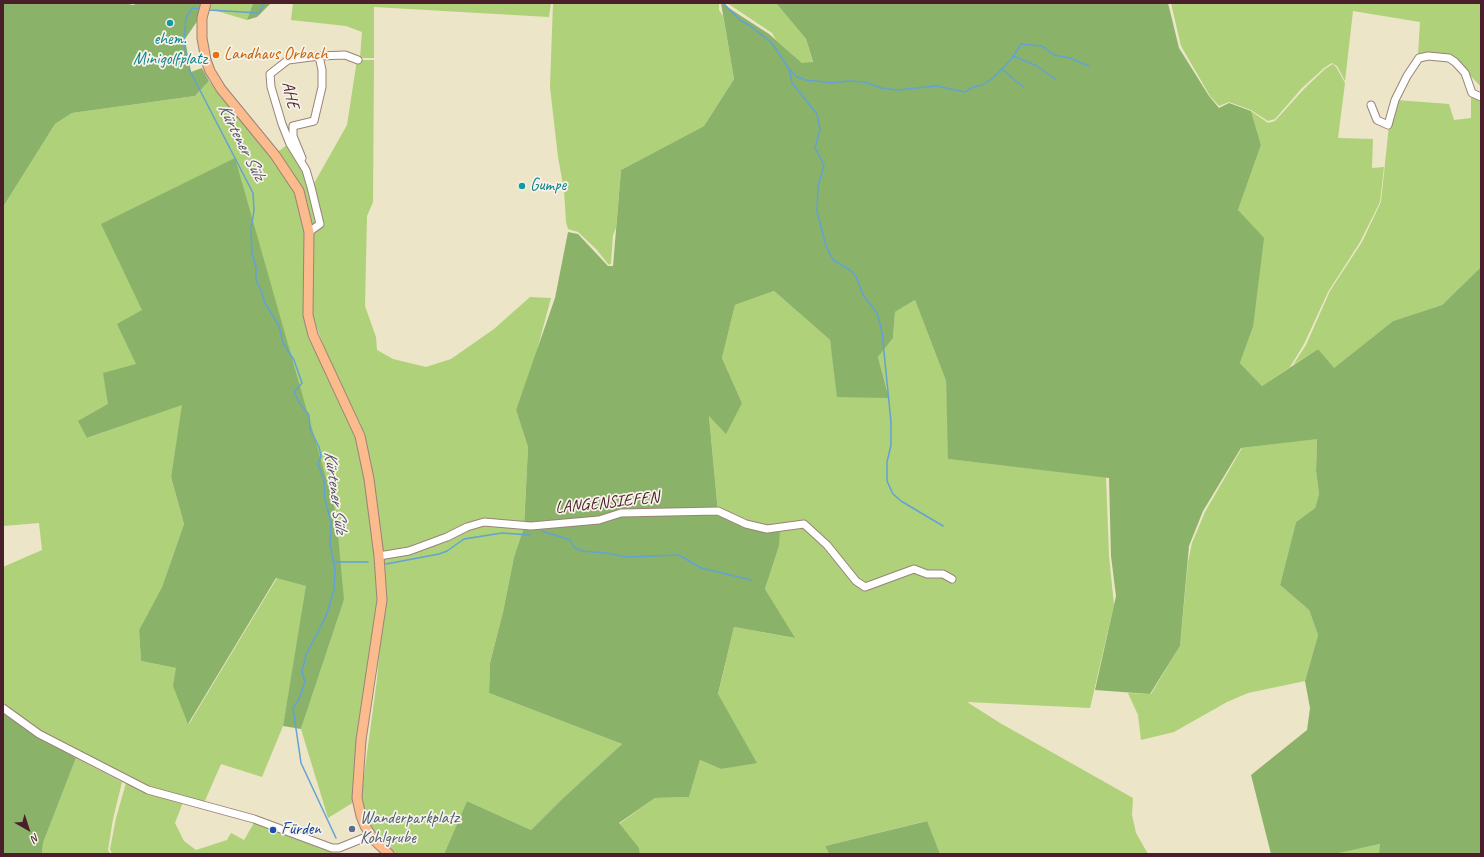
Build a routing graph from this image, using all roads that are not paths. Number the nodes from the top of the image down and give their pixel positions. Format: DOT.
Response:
graph roads {
  1 [pos="206,3"];
  2 [pos="319,56"];
  3 [pos="358,60"];
  4 [pos="1481,97"];
  5 [pos="1371,105"];
  6 [pos="306,170"];
  7 [pos="309,232"];
  8 [pos="378,556"];
  9 [pos="952,579"];
  10 [pos="3,708"];
  11 [pos="371,835"];
  12 [pos="339,851"];
  13 [pos="389,854"];
  1 -- 7 [label="main road"];
  2 -- 3 [label="street, AHE"];
  2 -- 6 [label="street, AHE"];
  2 -- 6 [label="street, AHE"];
  4 -- 5 [label="street"];
  6 -- 7 [label="street, AHE"];
  7 -- 8 [label="main road"];
  8 -- 9 [label="street, LANGENSIEFEN"];
  8 -- 11 [label="main road"];
  10 -- 12 [label="street"];
  11 -- 12 [label="street"];
  11 -- 13 [label="main road"];
}
